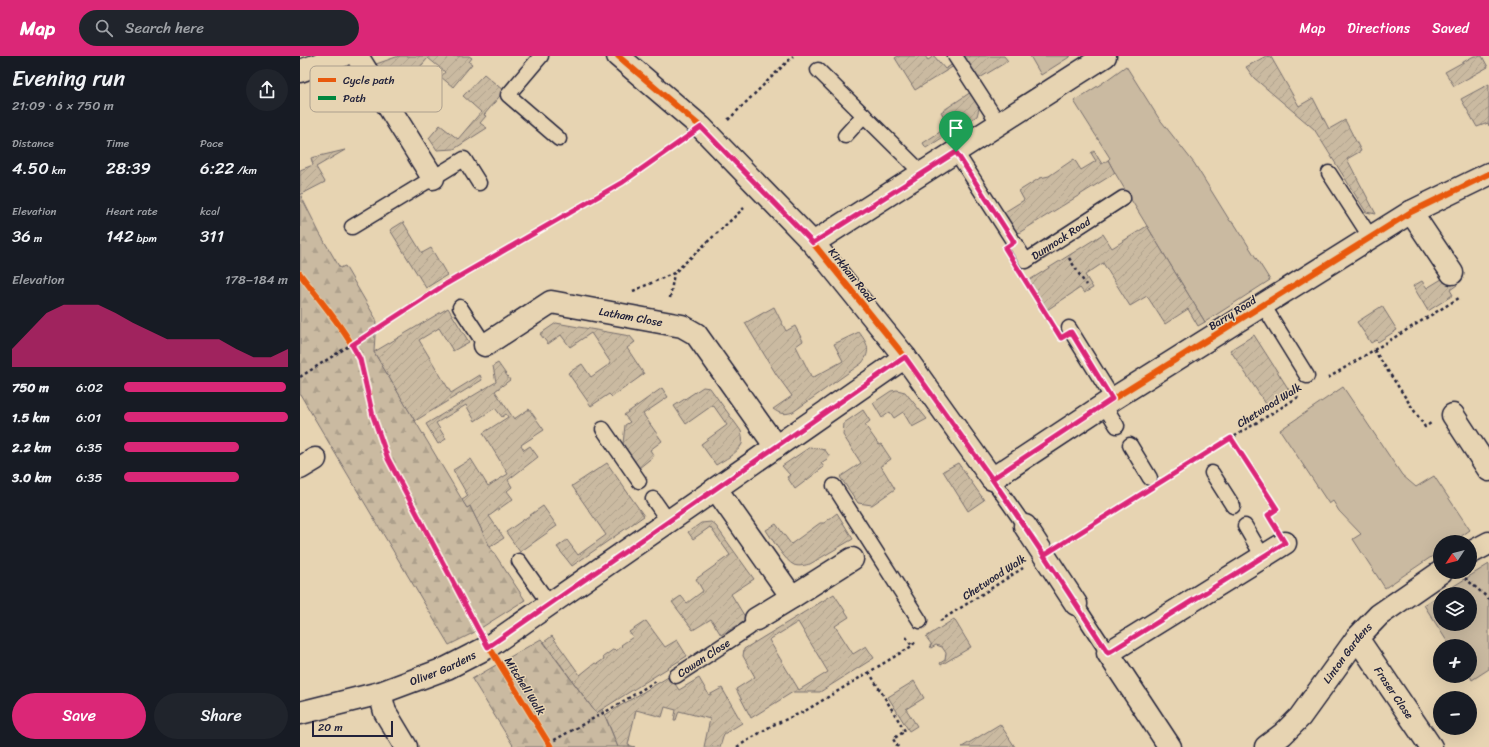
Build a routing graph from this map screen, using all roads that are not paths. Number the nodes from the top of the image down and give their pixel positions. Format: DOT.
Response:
graph roads {
  1 [pos="342,56"];
  2 [pos="357,56"];
  3 [pos="541,56"];
  4 [pos="618,56"];
  5 [pos="955,56"];
  6 [pos="1105,56"];
  7 [pos="314,66"];
  8 [pos="363,66"];
  9 [pos="310,67"];
  10 [pos="818,70"];
  11 [pos="300,71"];
  12 [pos="392,112"];
  13 [pos="864,115"];
  14 [pos="1000,124"];
  15 [pos="845,136"];
  16 [pos="559,140"];
  17 [pos="956,152"];
  18 [pos="922,173"];
  19 [pos="1329,173"];
  20 [pos="1489,174"];
  21 [pos="433,178"];
  22 [pos="479,183"];
  23 [pos="1123,198"];
  24 [pos="1411,212"];
  25 [pos="352,227"];
  26 [pos="1370,238"];
  27 [pos="813,243"];
  28 [pos="1452,272"];
  29 [pos="1263,305"];
  30 [pos="460,307"];
  31 [pos="1070,330"];
  32 [pos="485,345"];
  33 [pos="905,357"];
  34 [pos="1307,376"];
  35 [pos="1108,402"];
  36 [pos="1452,415"];
  37 [pos="1117,426"];
  38 [pos="603,429"];
  39 [pos="1130,445"];
  40 [pos="776,447"];
  41 [pos="1489,470"];
  42 [pos="1212,473"];
  43 [pos="1150,478"];
  44 [pos="992,479"];
  45 [pos="639,481"];
  46 [pos="834,486"];
  47 [pos="716,489"];
  48 [pos="653,500"];
  49 [pos="1233,506"];
  50 [pos="669,522"];
  51 [pos="1025,526"];
  52 [pos="1245,526"];
  53 [pos="1285,543"];
  54 [pos="1489,543"];
  55 [pos="873,546"];
  56 [pos="1477,549"];
  57 [pos="1264,557"];
  58 [pos="852,559"];
  59 [pos="519,561"];
  60 [pos="1433,578"];
  61 [pos="792,597"];
  62 [pos="1076,604"];
  63 [pos="550,605"];
  64 [pos="756,619"];
  65 [pos="920,621"];
  66 [pos="1357,638"];
  67 [pos="1108,653"];
  68 [pos="676,676"];
  69 [pos="380,693"];
  70 [pos="300,713"];
  71 [pos="406,747"];
  72 [pos="1170,747"];
  73 [pos="1266,747"];
  74 [pos="1431,747"];
  1 -- 7 [label="street"];
  2 -- 8 [label="street"];
  3 -- 16 [label="lane"];
  4 -- 27 [label="street, Kirkham Road"];
  5 -- 14 [label="lane"];
  6 -- 14 [label="street"];
  9 -- 11 [label="street"];
  10 -- 13 [label="lane"];
  12 -- 21 [label="street"];
  13 -- 15 [label="lane"];
  13 -- 18 [label="lane"];
  14 -- 17 [label="street"];
  17 -- 18 [label="street"];
  17 -- 23 [label="lane, Dunnock Road"];
  18 -- 27 [label="street"];
  19 -- 26 [label="lane"];
  20 -- 24 [label="street, Barry Road"];
  21 -- 22 [label="lane"];
  21 -- 25 [label="lane"];
  24 -- 26 [label="street, Barry Road"];
  24 -- 28 [label="street"];
  26 -- 29 [label="street, Barry Road"];
  27 -- 33 [label="street, Kirkham Road"];
  29 -- 34 [label="lane"];
  29 -- 35 [label="street, Barry Road"];
  30 -- 32 [label="lane, Latham Close"];
  31 -- 35 [label="lane"];
  32 -- 40 [label="street, Latham Close"];
  33 -- 40 [label="street, Oliver Gardens"];
  33 -- 44 [label="street, Kirkham Road"];
  35 -- 37 [label="lane"];
  35 -- 44 [label="street, Barry Road"];
  36 -- 41 [label="street"];
  38 -- 45 [label="lane"];
  39 -- 43 [label="lane"];
  40 -- 47 [label="street, Oliver Gardens"];
  42 -- 49 [label="lane"];
  44 -- 51 [label="lane, Kirkham Road"];
  46 -- 55 [label="lane"];
  47 -- 50 [label="street, Oliver Gardens"];
  47 -- 61 [label="street"];
  48 -- 50 [label="lane"];
  50 -- 63 [label="street, Oliver Gardens"];
  51 -- 62 [label="street, Kirkham Road"];
  52 -- 57 [label="lane"];
  53 -- 57 [label="street"];
  54 -- 56 [label="street"];
  55 -- 58 [label="lane, Cowan Close"];
  55 -- 65 [label="lane"];
  57 -- 67 [label="street"];
  58 -- 61 [label="street, Cowan Close"];
  59 -- 63 [label="lane"];
  60 -- 66 [label="street, Linton Gardens"];
  61 -- 64 [label="street, Cowan Close"];
  62 -- 67 [label="lane, Kirkham Road"];
  63 -- 69 [label="street, Oliver Gardens"];
  64 -- 68 [label="lane, Cowan Close"];
  66 -- 73 [label="street, Linton Gardens"];
  66 -- 74 [label="street, Fraser Close"];
  67 -- 72 [label="street"];
  69 -- 70 [label="street, Oliver Gardens"];
  69 -- 71 [label="street"];
}
